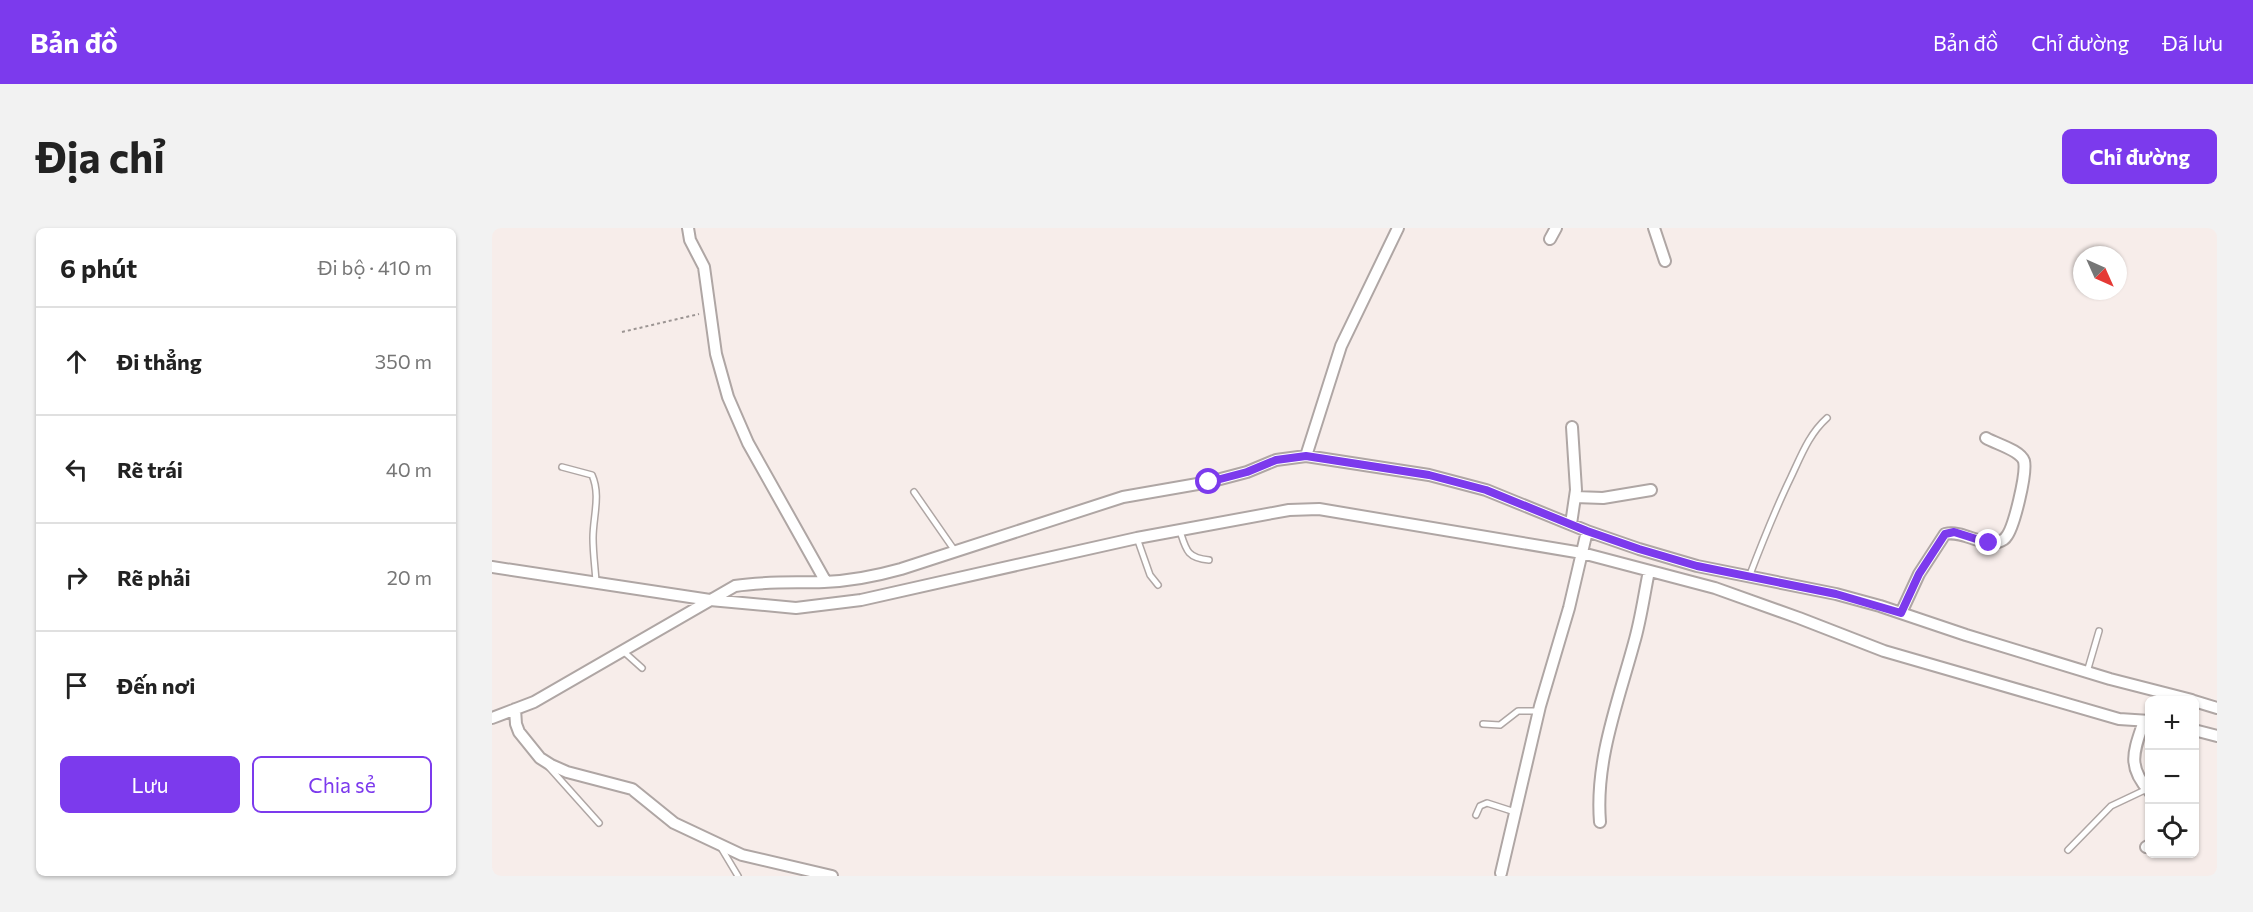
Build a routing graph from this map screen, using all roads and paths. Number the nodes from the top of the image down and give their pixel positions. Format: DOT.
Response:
graph roads {
  1 [pos="688,228"];
  2 [pos="1398,228"];
  3 [pos="1556,228"];
  4 [pos="1654,228"];
  5 [pos="1550,239"];
  6 [pos="1665,261"];
  7 [pos="711,311"];
  8 [pos="622,332"];
  9 [pos="1827,418"];
  10 [pos="1572,427"];
  11 [pos="1986,438"];
  12 [pos="1306,456"];
  13 [pos="562,467"];
  14 [pos="1651,490"];
  15 [pos="914,492"];
  16 [pos="1575,497"];
  17 [pos="1571,524"];
  18 [pos="1180,531"];
  19 [pos="1137,538"];
  20 [pos="1584,542"];
  21 [pos="955,551"];
  22 [pos="1209,560"];
  23 [pos="492,567"];
  24 [pos="1649,571"];
  25 [pos="1749,576"];
  26 [pos="596,581"];
  27 [pos="826,582"];
  28 [pos="1158,585"];
  29 [pos="715,598"];
  30 [pos="1901,613"];
  31 [pos="2099,631"];
  32 [pos="623,651"];
  33 [pos="642,668"];
  34 [pos="2087,672"];
  35 [pos="2175,696"];
  36 [pos="2199,703"];
  37 [pos="2217,708"];
  38 [pos="515,710"];
  39 [pos="1539,711"];
  40 [pos="492,718"];
  41 [pos="2145,721"];
  42 [pos="1483,724"];
  43 [pos="2145,726"];
  44 [pos="2199,731"];
  45 [pos="2217,736"];
  46 [pos="543,761"];
  47 [pos="2145,786"];
  48 [pos="2145,792"];
  49 [pos="1515,812"];
  50 [pos="1476,815"];
  51 [pos="1600,822"];
  52 [pos="598,823"];
  53 [pos="720,845"];
  54 [pos="2068,850"];
  55 [pos="1501,873"];
  56 [pos="738,876"];
  57 [pos="832,876"];
  1 -- 7 [label="street"];
  2 -- 12 [label="street"];
  3 -- 5 [label="street"];
  4 -- 6 [label="street"];
  7 -- 8 [label="path"];
  7 -- 27 [label="street"];
  9 -- 25 [label="lane"];
  10 -- 16 [label="street"];
  11 -- 30 [label="street"];
  12 -- 17 [label="street"];
  12 -- 21 [label="street"];
  13 -- 26 [label="lane"];
  14 -- 16 [label="street"];
  15 -- 21 [label="lane"];
  16 -- 17 [label="street"];
  17 -- 20 [label="street"];
  18 -- 19 [label="street"];
  18 -- 20 [label="street"];
  18 -- 22 [label="lane"];
  19 -- 28 [label="lane"];
  19 -- 29 [label="street"];
  20 -- 24 [label="street"];
  20 -- 25 [label="street"];
  20 -- 39 [label="street"];
  21 -- 27 [label="street"];
  23 -- 26 [label="street"];
  24 -- 41 [label="street"];
  24 -- 51 [label="street"];
  25 -- 30 [label="street"];
  26 -- 29 [label="street"];
  27 -- 29 [label="street"];
  29 -- 32 [label="street"];
  30 -- 34 [label="street"];
  31 -- 34 [label="lane"];
  32 -- 33 [label="lane"];
  32 -- 38 [label="street"];
  34 -- 35 [label="street"];
  36 -- 37 [label="street"];
  38 -- 40 [label="street"];
  38 -- 46 [label="street"];
  39 -- 42 [label="lane"];
  39 -- 49 [label="street"];
  43 -- 47 [label="street"];
  44 -- 45 [label="street"];
  46 -- 52 [label="lane"];
  46 -- 53 [label="street"];
  48 -- 54 [label="lane"];
  49 -- 50 [label="lane"];
  49 -- 55 [label="street"];
  53 -- 56 [label="lane"];
  53 -- 57 [label="street"];
}
